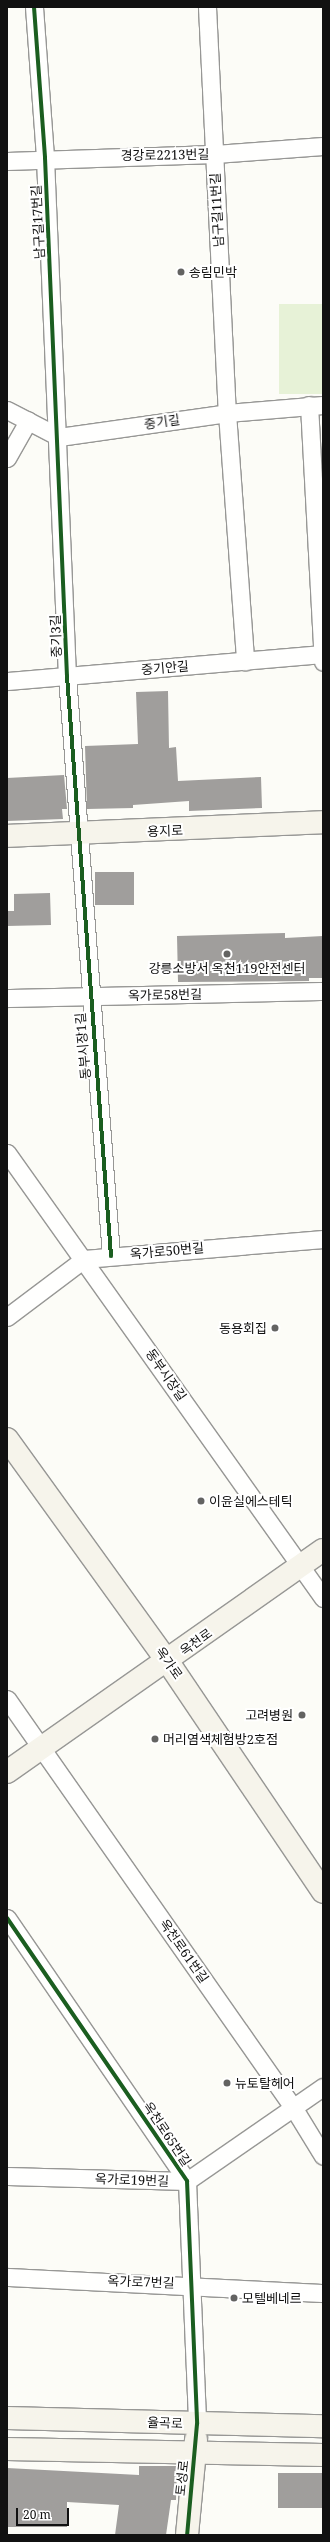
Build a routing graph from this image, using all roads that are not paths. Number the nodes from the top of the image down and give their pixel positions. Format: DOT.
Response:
graph roads {
  1 [pos="34,7"];
  2 [pos="207,7"];
  3 [pos="323,146"];
  4 [pos="215,154"];
  5 [pos="45,158"];
  6 [pos="7,161"];
  7 [pos="316,405"];
  8 [pos="7,410"];
  9 [pos="227,413"];
  10 [pos="28,421"];
  11 [pos="59,437"];
  12 [pos="7,458"];
  13 [pos="323,654"];
  14 [pos="245,661"];
  15 [pos="323,662"];
  16 [pos="67,676"];
  17 [pos="7,682"];
  18 [pos="323,822"];
  19 [pos="77,834"];
  20 [pos="7,836"];
  21 [pos="323,991"];
  22 [pos="89,996"];
  23 [pos="7,998"];
  24 [pos="7,1153"];
  25 [pos="323,1239"];
  26 [pos="111,1256"];
  27 [pos="84,1259"];
  28 [pos="7,1317"];
  29 [pos="7,1439"];
  30 [pos="323,1550"];
  31 [pos="301,1566"];
  32 [pos="323,1598"];
  33 [pos="168,1662"];
  34 [pos="7,1699"];
  35 [pos="42,1748"];
  36 [pos="7,1772"];
  37 [pos="323,1892"];
  38 [pos="7,1918"];
  39 [pos="323,2087"];
  40 [pos="293,2107"];
  41 [pos="323,2156"];
  42 [pos="7,2176"];
  43 [pos="187,2181"];
  44 [pos="7,2276"];
  45 [pos="188,2284"];
  46 [pos="323,2292"];
  47 [pos="7,2418"];
  48 [pos="197,2424"];
  49 [pos="323,2426"];
  50 [pos="7,2449"];
  51 [pos="195,2453"];
  52 [pos="323,2456"];
  53 [pos="187,2535"];
  1 -- 5 [label="street, 남구길17번길"];
  2 -- 4 [label="street, 남구길11번길"];
  3 -- 4 [label="street, 경강로2213번길"];
  4 -- 5 [label="street, 경강로2213번길"];
  4 -- 9 [label="street, 남구길11번길"];
  5 -- 6 [label="street, 경강로2213번길"];
  5 -- 11 [label="street, 남구길17번길"];
  7 -- 9 [label="street, 중기길"];
  7 -- 13 [label="street"];
  8 -- 10 [label="street"];
  9 -- 11 [label="street, 중기길"];
  9 -- 14 [label="street, 남구길11번길"];
  10 -- 11 [label="street"];
  10 -- 12 [label="street"];
  11 -- 16 [label="street, 중기3길"];
  13 -- 14 [label="street, 중기안길"];
  13 -- 15 [label="street"];
  14 -- 16 [label="street, 중기안길"];
  16 -- 17 [label="street, 중기안길"];
  16 -- 19 [label="street, 중기3길"];
  18 -- 19 [label="street, 용지로"];
  19 -- 20 [label="street, 용지로"];
  19 -- 22 [label="street, 동부시장1길"];
  21 -- 22 [label="street, 옥가로58번길"];
  22 -- 23 [label="street, 옥가로58번길"];
  22 -- 26 [label="street, 동부시장1길"];
  24 -- 27 [label="street, 동부시장길"];
  25 -- 26 [label="street, 옥가로50번길"];
  26 -- 27 [label="street, 옥가로50번길"];
  27 -- 28 [label="street"];
  27 -- 31 [label="street, 동부시장길"];
  29 -- 33 [label="street, 옥가로"];
  30 -- 31 [label="street, 옥천로"];
  31 -- 32 [label="street, 동부시장길"];
  31 -- 33 [label="street, 옥천로"];
  33 -- 35 [label="street, 옥천로"];
  33 -- 37 [label="street, 옥가로"];
  34 -- 35 [label="street, 옥천로61번길"];
  35 -- 36 [label="street, 옥천로"];
  35 -- 40 [label="street, 옥천로61번길"];
  38 -- 43 [label="street, 옥천로65번길"];
  39 -- 40 [label="street, 옥가로19번길"];
  40 -- 41 [label="street, 옥천로61번길"];
  40 -- 43 [label="street, 옥가로19번길"];
  42 -- 43 [label="street, 옥가로19번길"];
  43 -- 45 [label="street, 옥천로65번길"];
  44 -- 45 [label="street, 옥가로7번길"];
  45 -- 46 [label="street, 옥가로7번길"];
  45 -- 48 [label="street, 옥천로65번길"];
  47 -- 48 [label="street, 율곡로"];
  48 -- 49 [label="street, 율곡로"];
  48 -- 51 [label="street, 토성로"];
  50 -- 51 [label="street"];
  51 -- 52 [label="street"];
  51 -- 53 [label="street, 토성로"];
}
